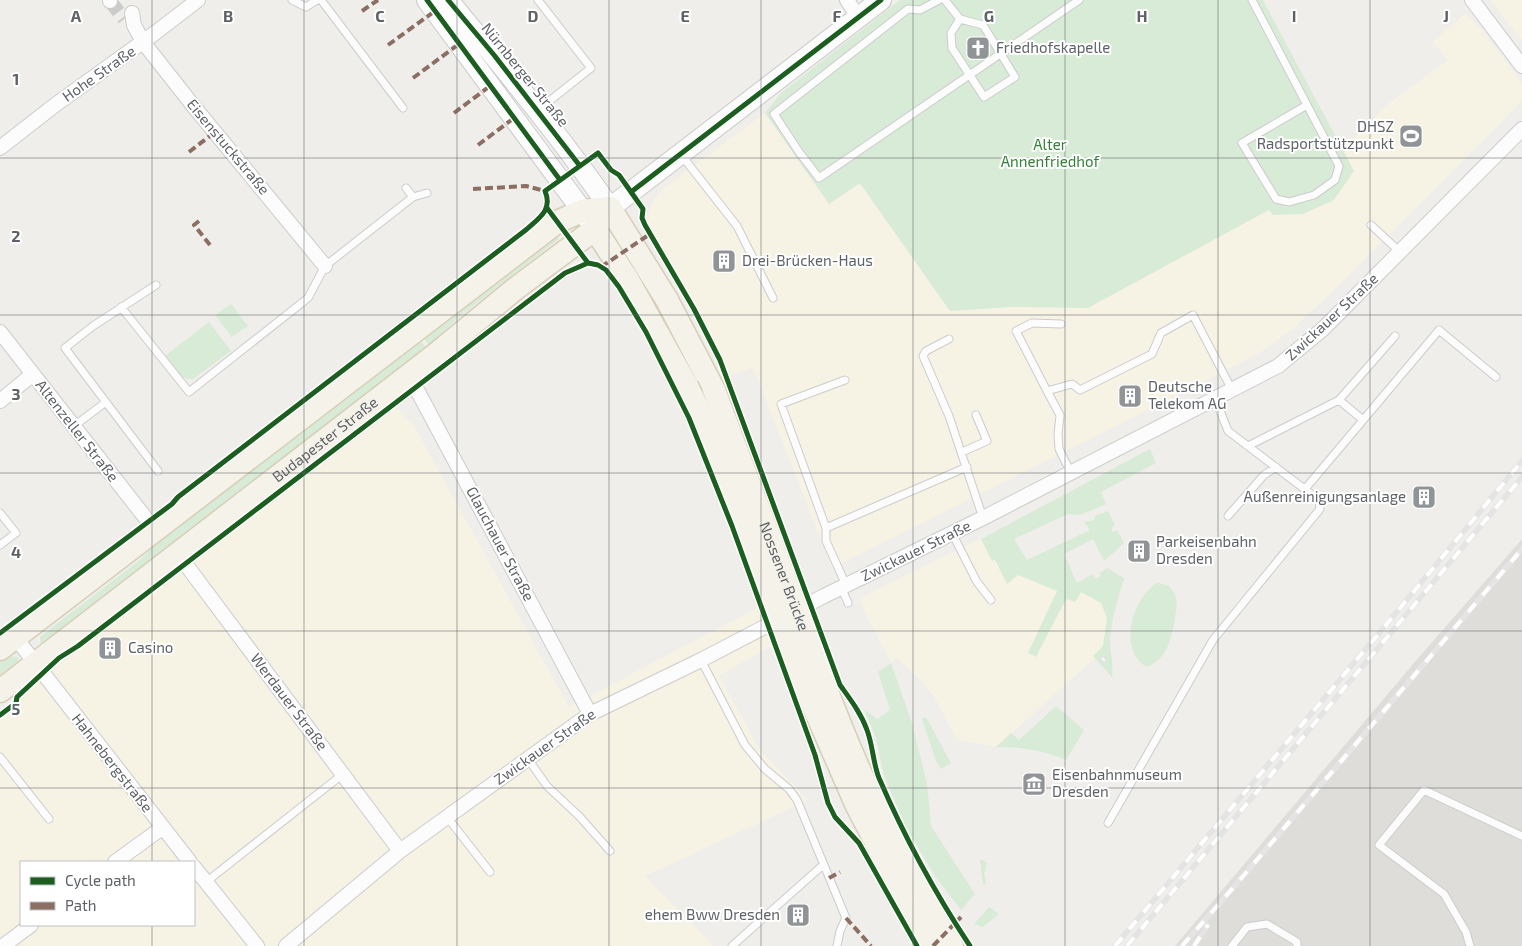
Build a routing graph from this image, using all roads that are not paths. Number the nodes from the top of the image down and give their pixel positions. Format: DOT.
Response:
graph roads {
  1 [pos="198,0"];
  2 [pos="292,0"];
  3 [pos="316,0"];
  4 [pos="321,0"];
  5 [pos="427,0"];
  6 [pos="538,0"];
  7 [pos="846,0"];
  8 [pos="881,0"];
  9 [pos="939,0"];
  10 [pos="945,0"];
  11 [pos="1080,0"];
  12 [pos="1252,0"];
  13 [pos="1472,0"];
  14 [pos="454,4"];
  15 [pos="858,17"];
  16 [pos="130,19"];
  17 [pos="960,19"];
  18 [pos="143,42"];
  19 [pos="1000,53"];
  20 [pos="1522,66"];
  21 [pos="969,74"];
  22 [pos="1307,105"];
  23 [pos="403,108"];
  24 [pos="538,110"];
  25 [pos="1522,129"];
  26 [pos="0,148"];
  27 [pos="680,154"];
  28 [pos="406,188"];
  29 [pos="428,193"];
  30 [pos="413,197"];
  31 [pos="610,208"];
  32 [pos="582,211"];
  33 [pos="1371,225"];
  34 [pos="595,230"];
  35 [pos="1400,252"];
  36 [pos="325,266"];
  37 [pos="156,285"];
  38 [pos="773,298"];
  39 [pos="122,307"];
  40 [pos="1061,324"];
  41 [pos="0,332"];
  42 [pos="1396,336"];
  43 [pos="949,339"];
  44 [pos="33,374"];
  45 [pos="407,376"];
  46 [pos="1496,377"];
  47 [pos="844,380"];
  48 [pos="1232,390"];
  49 [pos="1047,391"];
  50 [pos="1216,398"];
  51 [pos="1340,400"];
  52 [pos="0,401"];
  53 [pos="106,402"];
  54 [pos="976,415"];
  55 [pos="1363,420"];
  56 [pos="74,426"];
  57 [pos="1248,446"];
  58 [pos="962,452"];
  59 [pos="967,467"];
  60 [pos="1276,467"];
  61 [pos="158,471"];
  62 [pos="1071,473"];
  63 [pos="1305,489"];
  64 [pos="0,513"];
  65 [pos="1228,516"];
  66 [pos="983,518"];
  67 [pos="826,528"];
  68 [pos="155,530"];
  69 [pos="952,533"];
  70 [pos="0,545"];
  71 [pos="178,554"];
  72 [pos="843,586"];
  73 [pos="991,600"];
  74 [pos="848,603"];
  75 [pos="8,643"];
  76 [pos="701,660"];
  77 [pos="35,664"];
  78 [pos="816,688"];
  79 [pos="0,691"];
  80 [pos="590,714"];
  81 [pos="0,757"];
  82 [pos="528,758"];
  83 [pos="343,774"];
  84 [pos="447,817"];
  85 [pos="49,819"];
  86 [pos="1108,823"];
  87 [pos="162,828"];
  88 [pos="1522,836"];
  89 [pos="400,851"];
  90 [pos="610,851"];
  91 [pos="116,861"];
  92 [pos="189,861"];
  93 [pos="823,865"];
  94 [pos="195,868"];
  95 [pos="490,872"];
  96 [pos="206,882"];
  97 [pos="917,904"];
  98 [pos="30,926"];
  99 [pos="3,946"];
  100 [pos="257,946"];
  101 [pos="286,946"];
  102 [pos="732,946"];
  103 [pos="837,946"];
  104 [pos="931,946"];
  105 [pos="952,946"];
  106 [pos="1232,946"];
  107 [pos="1296,946"];
  108 [pos="1470,946"];
  1 -- 18 [label="street, Hohe Straße"];
  2 -- 3 [label="lane"];
  4 -- 23 [label="lane"];
  5 -- 32 [label="main road"];
  6 -- 24 [label="lane"];
  7 -- 15 [label="street"];
  8 -- 15 [label="main road"];
  9 -- 21 [label="lane"];
  10 -- 17 [label="lane"];
  11 -- 19 [label="lane"];
  12 -- 22 [label="lane"];
  13 -- 20 [label="street"];
  14 -- 24 [label="main road, Nürnberger Straße"];
  15 -- 27 [label="main road"];
  16 -- 18 [label="street, Eisenstuckstraße"];
  17 -- 19 [label="lane"];
  17 -- 21 [label="lane"];
  18 -- 26 [label="street, Hohe Straße"];
  18 -- 36 [label="street, Eisenstuckstraße"];
  19 -- 21 [label="lane"];
  19 -- 21 [label="lane"];
  22 -- 22 [label="lane"];
  24 -- 31 [label="main road, Nürnberger Straße"];
  25 -- 35 [label="street, Zwickauer Straße"];
  27 -- 31 [label="main road"];
  27 -- 38 [label="lane"];
  28 -- 30 [label="lane"];
  29 -- 30 [label="lane"];
  30 -- 36 [label="lane"];
  31 -- 32 [label="main road"];
  31 -- 34 [label="main road, Budapester Straße"];
  31 -- 78 [label="main road, Nossener Brücke, bridge"];
  32 -- 34 [label="main road"];
  32 -- 68 [label="main road"];
  33 -- 35 [label="lane"];
  34 -- 45 [label="main road, Budapester Straße"];
  34 -- 78 [label="main road, Nossener Brücke, bridge"];
  35 -- 48 [label="street, Zwickauer Straße"];
  36 -- 39 [label="lane"];
  37 -- 39 [label="lane"];
  39 -- 53 [label="lane"];
  40 -- 49 [label="lane"];
  41 -- 44 [label="street, Altenzeller Straße"];
  42 -- 51 [label="lane"];
  43 -- 58 [label="lane"];
  44 -- 52 [label="street"];
  44 -- 56 [label="street, Altenzeller Straße"];
  45 -- 71 [label="main road, Budapester Straße"];
  45 -- 80 [label="street, Glauchauer Straße"];
  46 -- 55 [label="lane"];
  47 -- 67 [label="lane"];
  48 -- 49 [label="lane"];
  48 -- 50 [label="street, Zwickauer Straße"];
  49 -- 62 [label="lane"];
  50 -- 57 [label="lane"];
  50 -- 62 [label="street, Zwickauer Straße"];
  51 -- 55 [label="lane"];
  51 -- 57 [label="lane"];
  53 -- 56 [label="lane"];
  53 -- 61 [label="lane"];
  54 -- 58 [label="lane"];
  55 -- 63 [label="lane"];
  56 -- 68 [label="street, Altenzeller Straße"];
  57 -- 60 [label="lane"];
  58 -- 59 [label="lane"];
  59 -- 66 [label="lane"];
  59 -- 67 [label="lane"];
  60 -- 63 [label="lane"];
  60 -- 65 [label="lane"];
  62 -- 66 [label="street, Zwickauer Straße"];
  63 -- 86 [label="lane"];
  64 -- 70 [label="lane"];
  66 -- 69 [label="street, Zwickauer Straße"];
  67 -- 72 [label="lane"];
  68 -- 75 [label="main road"];
  69 -- 72 [label="street, Zwickauer Straße"];
  69 -- 73 [label="lane"];
  71 -- 77 [label="main road, Budapester Straße"];
  71 -- 83 [label="street, Werdauer Straße"];
  72 -- 74 [label="lane"];
  72 -- 76 [label="street, Zwickauer Straße"];
  75 -- 77 [label="street"];
  76 -- 80 [label="street, Zwickauer Straße"];
  76 -- 93 [label="lane"];
  77 -- 79 [label="main road, Budapester Straße"];
  77 -- 87 [label="street, Hahnebergstraße"];
  78 -- 97 [label="main road, Nossener Brücke"];
  80 -- 82 [label="street, Zwickauer Straße"];
  81 -- 85 [label="lane"];
  82 -- 84 [label="street, Zwickauer Straße"];
  82 -- 90 [label="lane"];
  83 -- 89 [label="street, Werdauer Straße"];
  83 -- 96 [label="lane"];
  84 -- 89 [label="street, Zwickauer Straße"];
  84 -- 95 [label="lane"];
  87 -- 91 [label="street"];
  87 -- 92 [label="street, Hahnebergstraße"];
  88 -- 108 [label="lane"];
  89 -- 101 [label="street, Zwickauer Straße"];
  93 -- 102 [label="lane"];
  93 -- 103 [label="lane"];
  94 -- 96 [label="street"];
  96 -- 100 [label="street"];
  97 -- 104 [label="main road, Nossener Brücke"];
  97 -- 105 [label="main road, Nossener Brücke"];
  98 -- 99 [label="street"];
  106 -- 107 [label="lane"];
}
